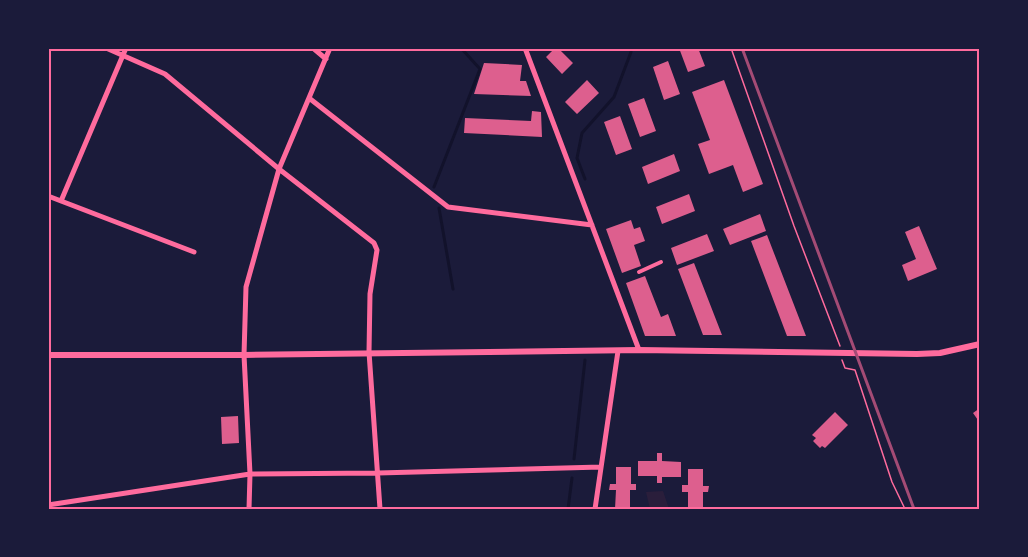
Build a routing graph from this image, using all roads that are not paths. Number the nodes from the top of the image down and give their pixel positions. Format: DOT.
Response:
graph roads {
  1 [pos="105,48"];
  2 [pos="126,48"];
  3 [pos="313,48"];
  4 [pos="330,48"];
  5 [pos="525,48"];
  6 [pos="123,55"];
  7 [pos="326,59"];
  8 [pos="309,98"];
  9 [pos="279,169"];
  10 [pos="48,196"];
  11 [pos="61,201"];
  12 [pos="592,225"];
  13 [pos="194,252"];
  14 [pos="661,262"];
  15 [pos="639,272"];
  16 [pos="980,344"];
  17 [pos="618,351"];
  18 [pos="639,351"];
  19 [pos="369,352"];
  20 [pos="48,355"];
  21 [pos="244,355"];
  22 [pos="601,467"];
  23 [pos="378,473"];
  24 [pos="250,474"];
  25 [pos="48,505"];
  26 [pos="249,509"];
  27 [pos="380,509"];
  28 [pos="595,509"];
  1 -- 6 [label="street"];
  2 -- 6 [label="street"];
  3 -- 7 [label="street"];
  4 -- 7 [label="street"];
  5 -- 12 [label="street"];
  6 -- 9 [label="street"];
  6 -- 11 [label="street"];
  7 -- 8 [label="street"];
  8 -- 9 [label="street"];
  8 -- 12 [label="street"];
  9 -- 19 [label="street"];
  9 -- 21 [label="street"];
  10 -- 11 [label="street"];
  11 -- 13 [label="street"];
  12 -- 18 [label="street"];
  14 -- 15 [label="street"];
  16 -- 18 [label="street"];
  17 -- 18 [label="street"];
  17 -- 19 [label="street"];
  17 -- 22 [label="street"];
  19 -- 21 [label="street"];
  19 -- 23 [label="street"];
  20 -- 21 [label="street"];
  21 -- 24 [label="street"];
  22 -- 23 [label="street"];
  22 -- 28 [label="street"];
  23 -- 24 [label="street"];
  23 -- 27 [label="street"];
  24 -- 25 [label="street"];
  24 -- 26 [label="street"];
}
